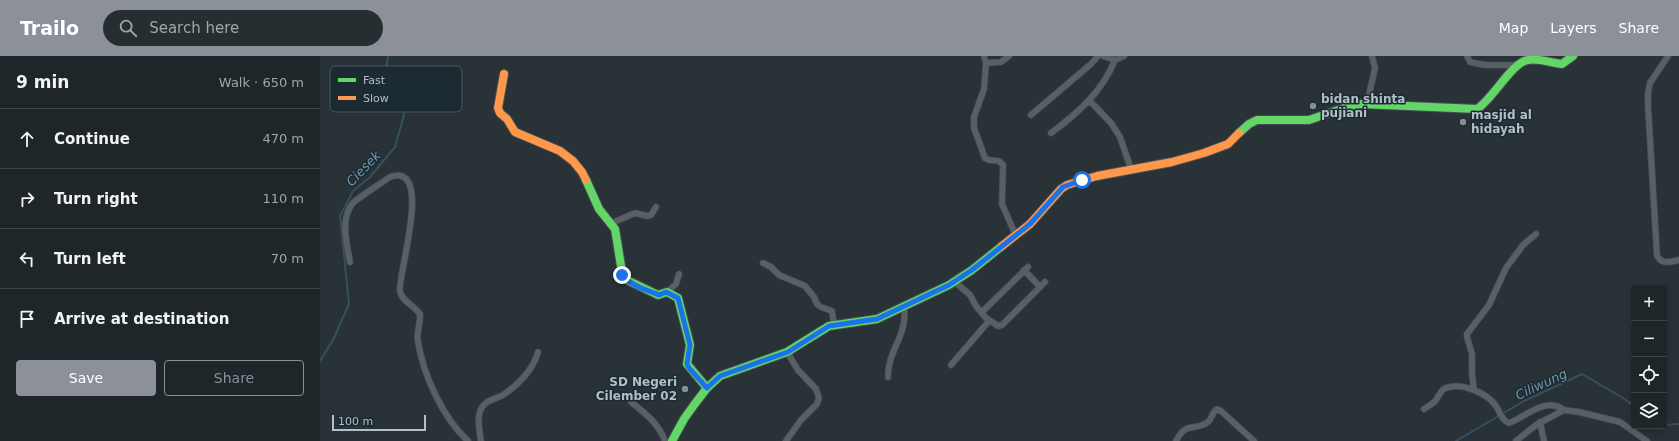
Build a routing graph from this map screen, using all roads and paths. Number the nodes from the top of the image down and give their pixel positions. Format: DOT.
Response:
graph roads {
  1 [pos="984,56"];
  2 [pos="1009,56"];
  3 [pos="1098,56"];
  4 [pos="1103,56"];
  5 [pos="1124,56"];
  6 [pos="1372,56"];
  7 [pos="1467,56"];
  8 [pos="1573,56"];
  9 [pos="1668,56"];
  10 [pos="1115,60"];
  11 [pos="986,63"];
  12 [pos="1517,65"];
  13 [pos="504,74"];
  14 [pos="1090,100"];
  15 [pos="1367,104"];
  16 [pos="1031,115"];
  17 [pos="1051,133"];
  18 [pos="1131,169"];
  19 [pos="656,207"];
  20 [pos="612,223"];
  21 [pos="1536,234"];
  22 [pos="1016,236"];
  23 [pos="1679,260"];
  24 [pos="350,262"];
  25 [pos="763,263"];
  26 [pos="679,274"];
  27 [pos="954,281"];
  28 [pos="1045,282"];
  29 [pos="1040,287"];
  30 [pos="666,292"];
  31 [pos="904,306"];
  32 [pos="982,312"];
  33 [pos="989,321"];
  34 [pos="834,325"];
  35 [pos="538,352"];
  36 [pos="788,352"];
  37 [pos="951,365"];
  38 [pos="888,377"];
  39 [pos="707,388"];
  40 [pos="1474,390"];
  41 [pos="631,402"];
  42 [pos="1424,409"];
  43 [pos="1564,410"];
  44 [pos="1540,422"];
  45 [pos="468,441"];
  46 [pos="481,441"];
  47 [pos="665,441"];
  48 [pos="672,441"];
  49 [pos="786,441"];
  50 [pos="1176,441"];
  51 [pos="1254,441"];
  52 [pos="1516,441"];
  53 [pos="1544,441"];
  54 [pos="1647,441"];
  1 -- 11 [label="street"];
  2 -- 11 [label="street"];
  3 -- 16 [label="street"];
  4 -- 10 [label="street"];
  5 -- 10 [label="street"];
  6 -- 15 [label="street"];
  7 -- 12 [label="street"];
  8 -- 12 [label="street"];
  9 -- 23 [label="street"];
  10 -- 14 [label="street"];
  11 -- 22 [label="street"];
  12 -- 15 [label="street"];
  13 -- 20 [label="street"];
  14 -- 17 [label="street"];
  14 -- 18 [label="street"];
  15 -- 18 [label="street"];
  18 -- 22 [label="street"];
  19 -- 20 [label="street"];
  20 -- 30 [label="street"];
  21 -- 40 [label="street"];
  22 -- 27 [label="street"];
  24 -- 45 [label="street"];
  25 -- 34 [label="street"];
  26 -- 30 [label="street"];
  27 -- 31 [label="street"];
  27 -- 32 [label="street"];
  28 -- 29 [label="street"];
  29 -- 32 [label="street"];
  29 -- 33 [label="street"];
  30 -- 39 [label="street"];
  31 -- 34 [label="street"];
  31 -- 38 [label="street"];
  32 -- 33 [label="street"];
  33 -- 37 [label="street"];
  34 -- 36 [label="street"];
  35 -- 46 [label="street"];
  36 -- 39 [label="street"];
  36 -- 49 [label="street"];
  39 -- 48 [label="street"];
  40 -- 42 [label="street"];
  40 -- 43 [label="street"];
  41 -- 47 [label="street"];
  43 -- 44 [label="street"];
  43 -- 54 [label="street"];
  44 -- 52 [label="street"];
  44 -- 53 [label="street"];
  50 -- 51 [label="street"];
}
